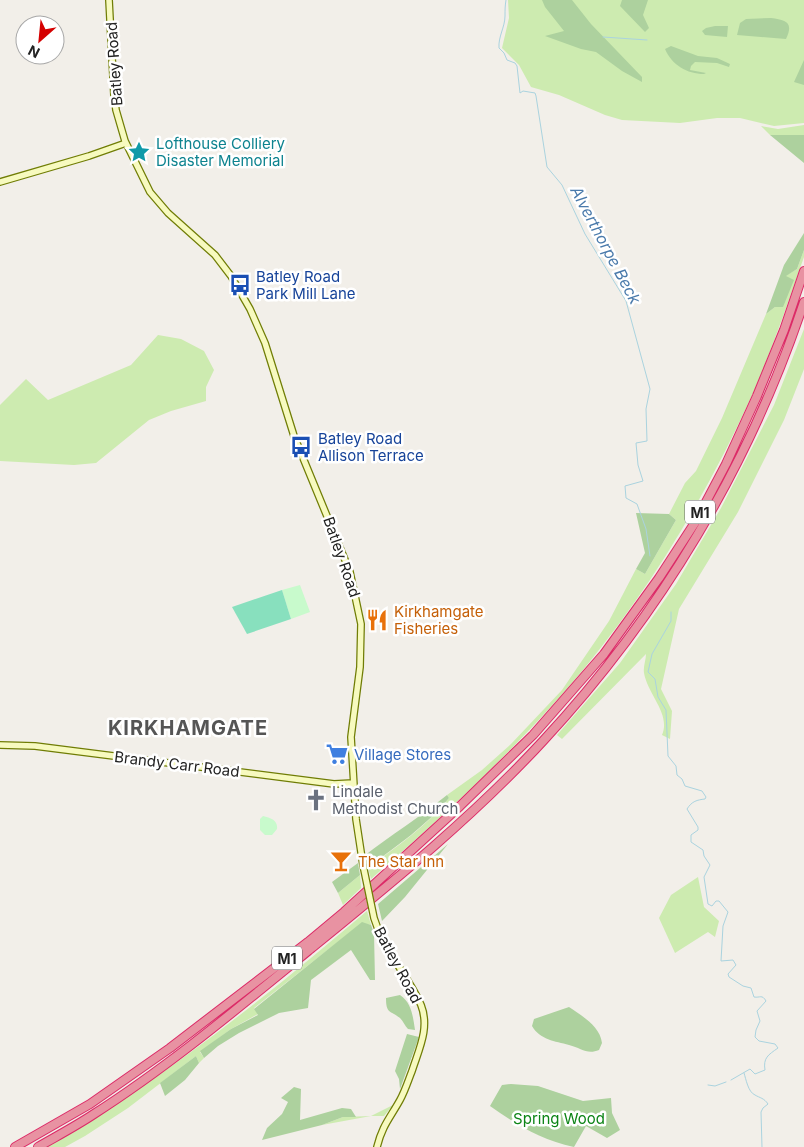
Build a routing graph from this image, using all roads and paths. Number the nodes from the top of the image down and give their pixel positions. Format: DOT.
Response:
graph roads {
  1 [pos="109,0"];
  2 [pos="126,143"];
  3 [pos="0,182"];
  4 [pos="804,271"];
  5 [pos="804,302"];
  6 [pos="0,745"];
  7 [pos="353,783"];
  8 [pos="15,1147"];
  9 [pos="38,1147"];
  10 [pos="377,1147"];
  1 -- 2 [label="street, Batley Road"];
  2 -- 3 [label="street"];
  2 -- 7 [label="street, Batley Road"];
  4 -- 8 [label="highway, M1"];
  5 -- 9 [label="highway, M1"];
  6 -- 7 [label="street, Brandy Carr Road"];
  7 -- 10 [label="street, Batley Road, bridge"];
}
